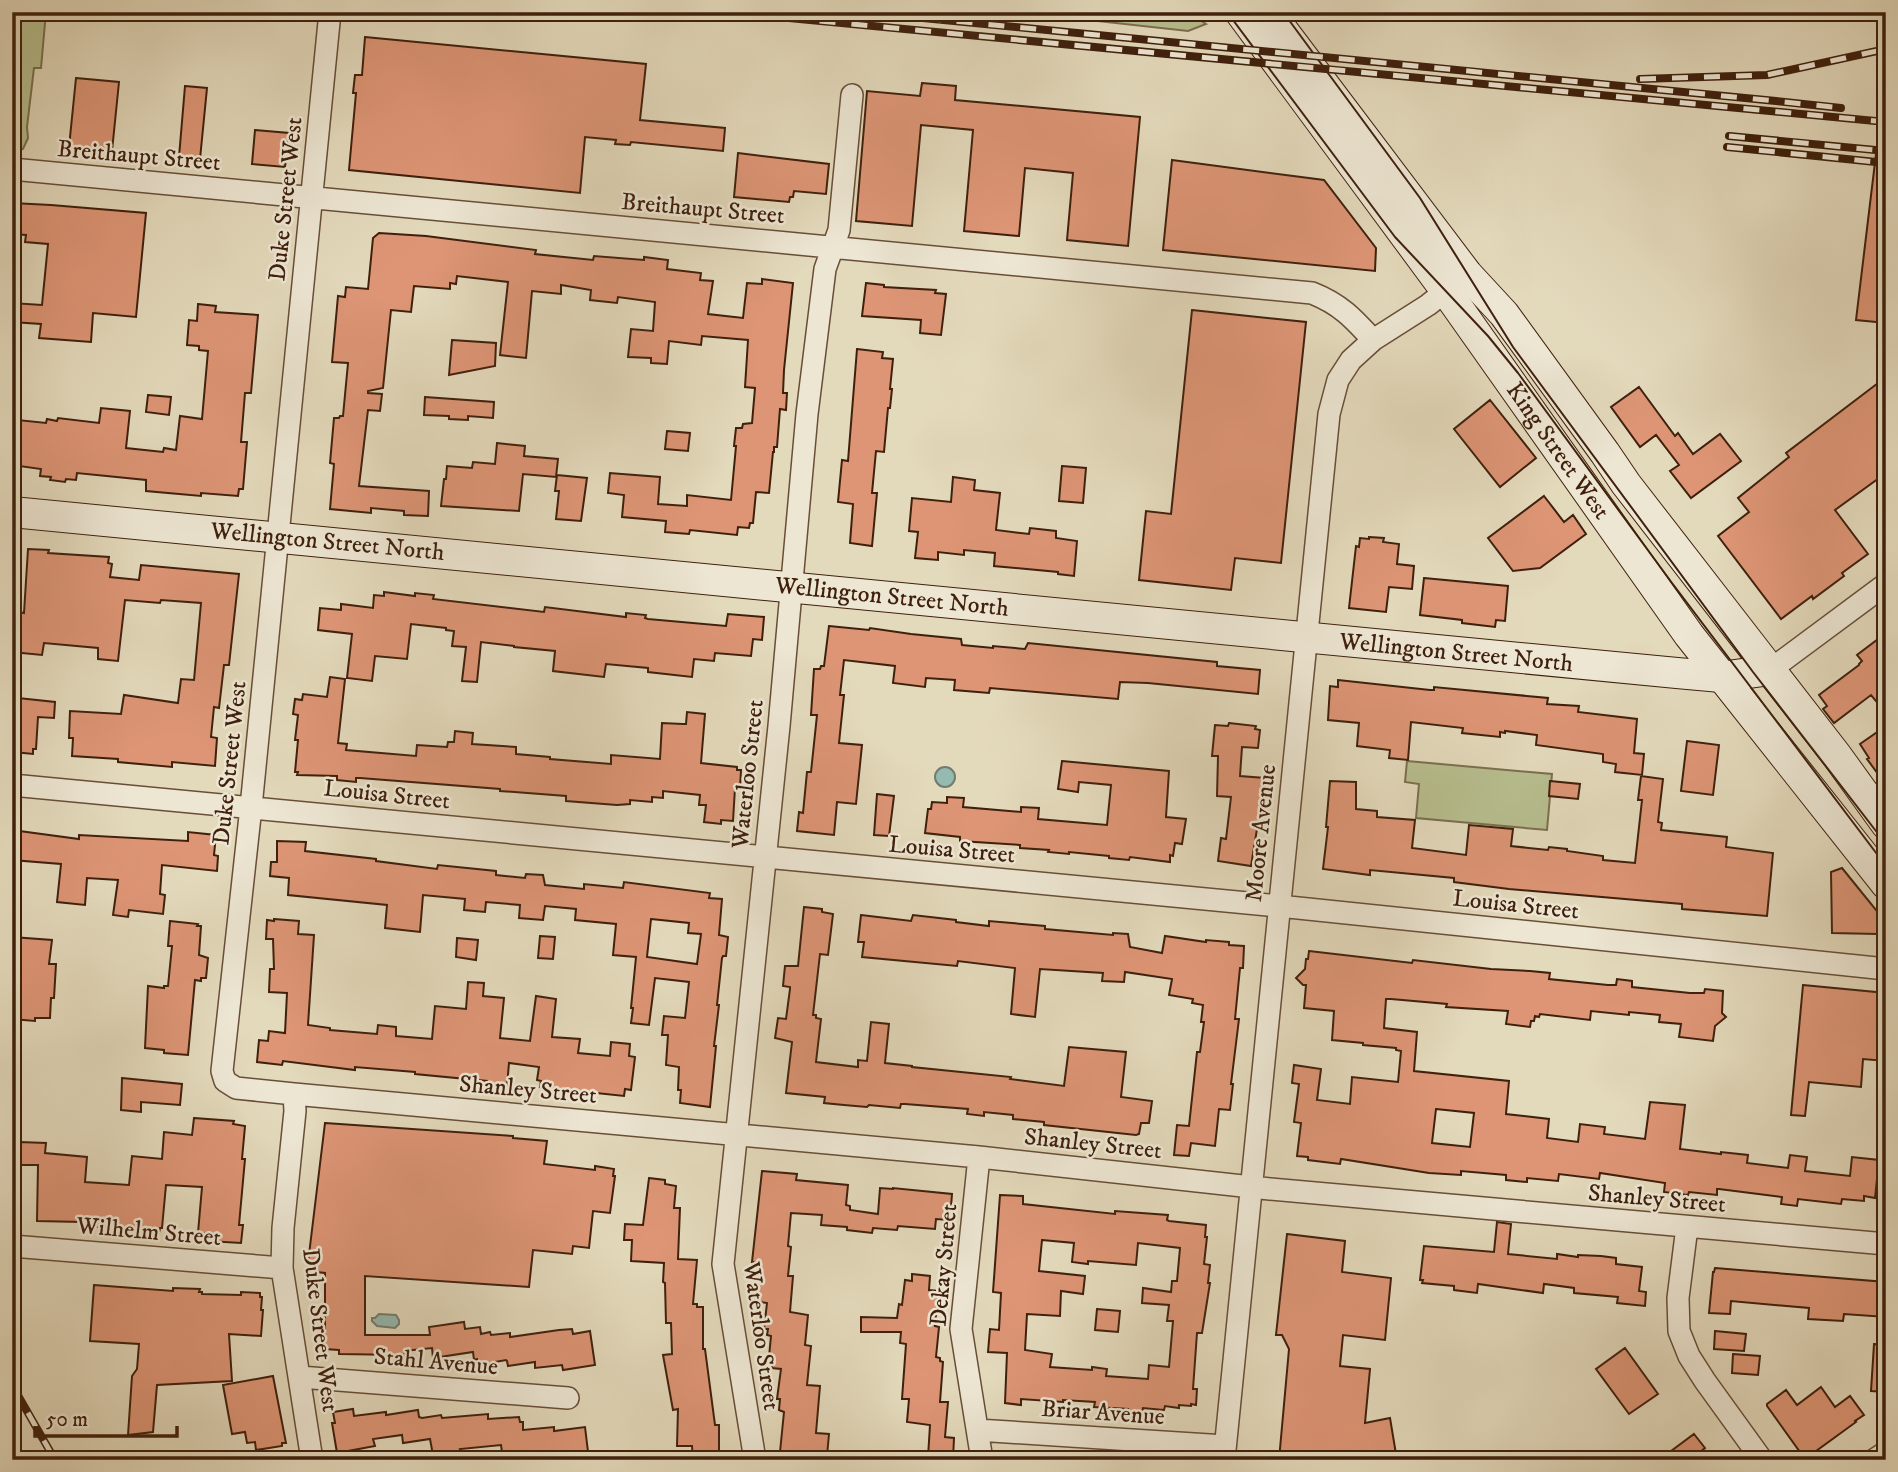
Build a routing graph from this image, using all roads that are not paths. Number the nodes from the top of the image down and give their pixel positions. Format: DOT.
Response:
graph roads {
  1 [pos="330,12"];
  2 [pos="1240,12"];
  3 [pos="1269,12"];
  4 [pos="852,95"];
  5 [pos="12,169"];
  6 [pos="311,197"];
  7 [pos="832,247"];
  8 [pos="1456,283"];
  9 [pos="1373,340"];
  10 [pos="12,512"];
  11 [pos="278,535"];
  12 [pos="1886,584"];
  13 [pos="792,585"];
  14 [pos="1306,638"];
  15 [pos="1770,670"];
  16 [pos="1721,677"];
  17 [pos="12,785"];
  18 [pos="251,807"];
  19 [pos="1886,824"];
  20 [pos="765,857"];
  21 [pos="1886,884"];
  22 [pos="1279,906"];
  23 [pos="1886,969"];
  24 [pos="294,1094"];
  25 [pos="737,1135"];
  26 [pos="979,1157"];
  27 [pos="1251,1187"];
  28 [pos="1687,1227"];
  29 [pos="1886,1244"];
  30 [pos="12,1246"];
  31 [pos="282,1268"];
  32 [pos="300,1377"];
  33 [pos="568,1398"];
  34 [pos="977,1430"];
  35 [pos="1886,1452"];
  36 [pos="1224,1453"];
  37 [pos="312,1460"];
  38 [pos="755,1460"];
  39 [pos="982,1460"];
  40 [pos="1762,1460"];
  41 [pos="1874,1460"];
  1 -- 6 [label="street, Duke Street West"];
  2 -- 8 [label="main road, King Street West"];
  3 -- 8 [label="main road, King Street West"];
  4 -- 7 [label="street, Waterloo Street"];
  5 -- 6 [label="street, Breithaupt Street"];
  6 -- 7 [label="street, Breithaupt Street"];
  6 -- 11 [label="street, Duke Street West"];
  7 -- 9 [label="street, Breithaupt Street"];
  7 -- 13 [label="street, Waterloo Street"];
  8 -- 9 [label="street, Moore Avenue"];
  8 -- 15 [label="main road, King Street West"];
  8 -- 16 [label="main road, King Street West"];
  9 -- 14 [label="street, Moore Avenue"];
  10 -- 11 [label="main road, Wellington Street North"];
  11 -- 13 [label="main road, Wellington Street North"];
  11 -- 18 [label="street, Duke Street West"];
  12 -- 15 [label="street"];
  13 -- 14 [label="main road, Wellington Street North"];
  13 -- 20 [label="street, Waterloo Street"];
  14 -- 16 [label="main road, Wellington Street North"];
  14 -- 22 [label="street, Moore Avenue"];
  15 -- 16 [label="main road, Wellington Street North"];
  15 -- 19 [label="main road, King Street West"];
  16 -- 21 [label="main road, King Street West"];
  17 -- 18 [label="street, Louisa Street"];
  18 -- 20 [label="street, Louisa Street"];
  18 -- 24 [label="street, Duke Street West"];
  20 -- 22 [label="street, Louisa Street"];
  20 -- 25 [label="street, Waterloo Street"];
  22 -- 23 [label="street, Louisa Street"];
  22 -- 27 [label="street, Moore Avenue"];
  24 -- 25 [label="street, Shanley Street"];
  24 -- 31 [label="street, Duke Street West"];
  25 -- 26 [label="street, Shanley Street"];
  25 -- 38 [label="street, Waterloo Street"];
  26 -- 27 [label="street, Shanley Street"];
  26 -- 34 [label="street, Dekay Street"];
  27 -- 28 [label="street, Shanley Street"];
  27 -- 36 [label="street, Moore Avenue"];
  28 -- 29 [label="street, Shanley Street"];
  28 -- 40 [label="street"];
  30 -- 31 [label="street, Wilhelm Street"];
  31 -- 32 [label="street, Duke Street West"];
  32 -- 33 [label="street, Stahl Avenue"];
  32 -- 37 [label="street, Duke Street West"];
  34 -- 36 [label="street, Briar Avenue"];
  34 -- 39 [label="street, Dekay Street"];
  35 -- 41 [label="street"];
}
